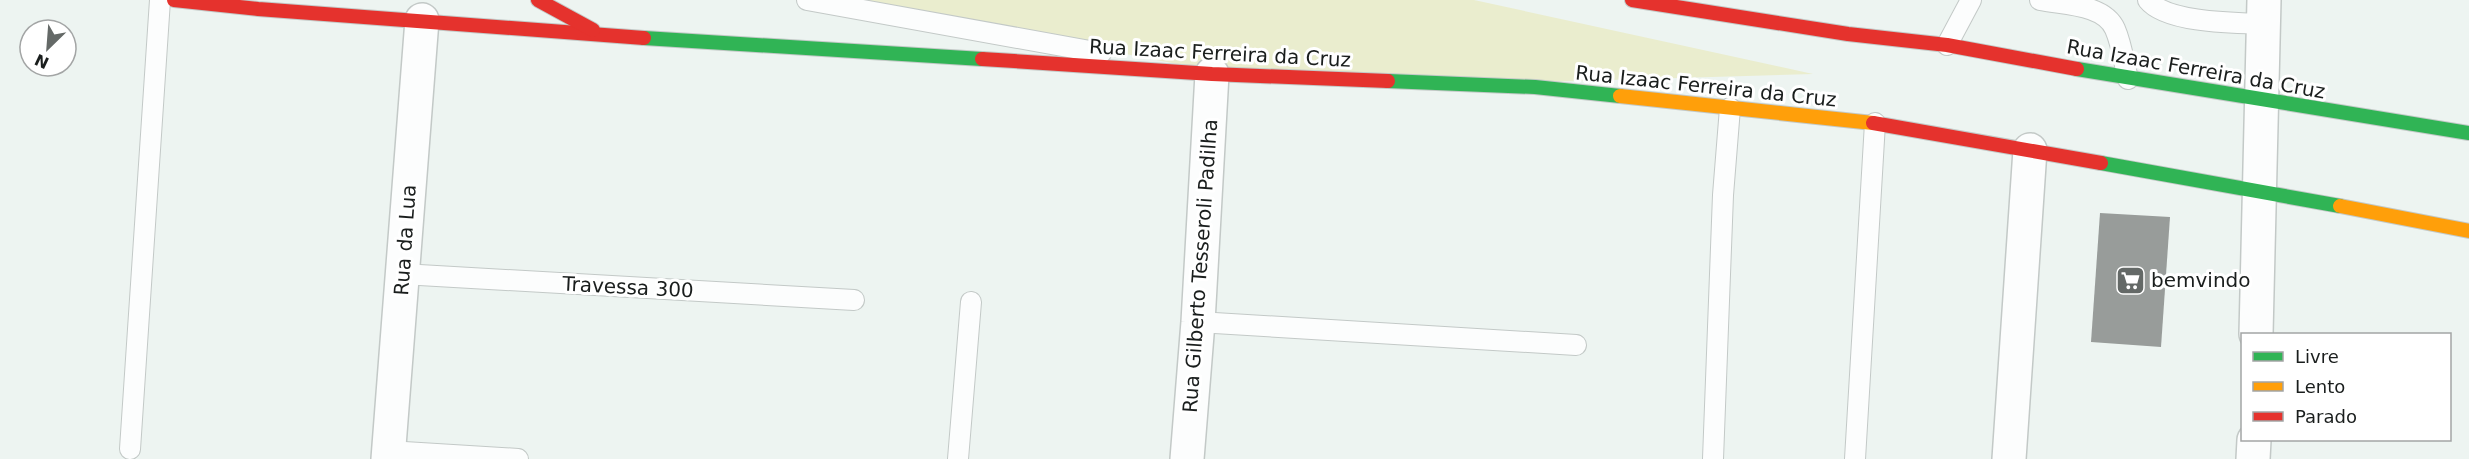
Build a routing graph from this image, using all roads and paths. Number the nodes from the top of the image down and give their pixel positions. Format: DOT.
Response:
graph roads {
  1 [pos="160,0"];
  2 [pos="174,0"];
  3 [pos="278,0"];
  4 [pos="538,0"];
  5 [pos="1632,0"];
  6 [pos="1971,0"];
  7 [pos="2040,0"];
  8 [pos="2148,0"];
  9 [pos="815,1"];
  10 [pos="262,4"];
  11 [pos="2264,12"];
  12 [pos="422,20"];
  13 [pos="602,35"];
  14 [pos="1947,45"];
  15 [pos="1212,74"];
  16 [pos="2128,79"];
  17 [pos="2260,100"];
  18 [pos="1730,108"];
  19 [pos="1875,123"];
  20 [pos="2469,133"];
  21 [pos="2030,150"];
  22 [pos="2259,190"];
  23 [pos="2468,230"];
  24 [pos="402,274"];
  25 [pos="854,300"];
  26 [pos="971,302"];
  27 [pos="1198,322"];
  28 [pos="2256,333"];
  29 [pos="1576,345"];
  30 [pos="2254,441"];
  31 [pos="130,449"];
  32 [pos="388,455"];
  33 [pos="518,459"];
  34 [pos="958,459"];
  35 [pos="1187,459"];
  36 [pos="1713,459"];
  37 [pos="1855,459"];
  38 [pos="2009,459"];
  39 [pos="2253,459"];
  1 -- 31 [label="lane"];
  2 -- 10 [label="main road, Rua Izaac Ferreira da Cruz"];
  3 -- 10 [label="main road"];
  4 -- 13 [label="main road"];
  5 -- 14 [label="main road, Rua Izaac Ferreira da Cruz"];
  6 -- 14 [label="lane"];
  7 -- 16 [label="lane"];
  8 -- 11 [label="lane"];
  9 -- 15 [label="lane"];
  10 -- 12 [label="main road, Rua Izaac Ferreira da Cruz"];
  11 -- 17 [label="street"];
  12 -- 13 [label="main road, Rua Izaac Ferreira da Cruz"];
  12 -- 24 [label="street, Rua da Lua"];
  13 -- 15 [label="main road, Rua Izaac Ferreira da Cruz"];
  14 -- 16 [label="main road, Rua Izaac Ferreira da Cruz"];
  15 -- 18 [label="main road, Rua Izaac Ferreira da Cruz"];
  15 -- 27 [label="street, Rua Gilberto Tesseroli Padilha"];
  16 -- 17 [label="main road, Rua Izaac Ferreira da Cruz"];
  17 -- 20 [label="main road, Rua Izaac Ferreira da Cruz"];
  17 -- 22 [label="street"];
  18 -- 19 [label="main road, Rua Izaac Ferreira da Cruz"];
  18 -- 36 [label="lane"];
  19 -- 21 [label="main road, Rua Izaac Ferreira da Cruz"];
  19 -- 37 [label="lane"];
  21 -- 22 [label="main road, Rua Izaac Ferreira da Cruz"];
  21 -- 38 [label="street"];
  22 -- 23 [label="main road, Rua Izaac Ferreira da Cruz"];
  22 -- 28 [label="street"];
  24 -- 25 [label="lane, Travessa 300"];
  24 -- 32 [label="street, Rua da Lua"];
  26 -- 34 [label="lane"];
  27 -- 29 [label="lane"];
  27 -- 35 [label="street, Rua Gilberto Tesseroli Padilha"];
  30 -- 39 [label="street"];
  32 -- 33 [label="lane"];
}
